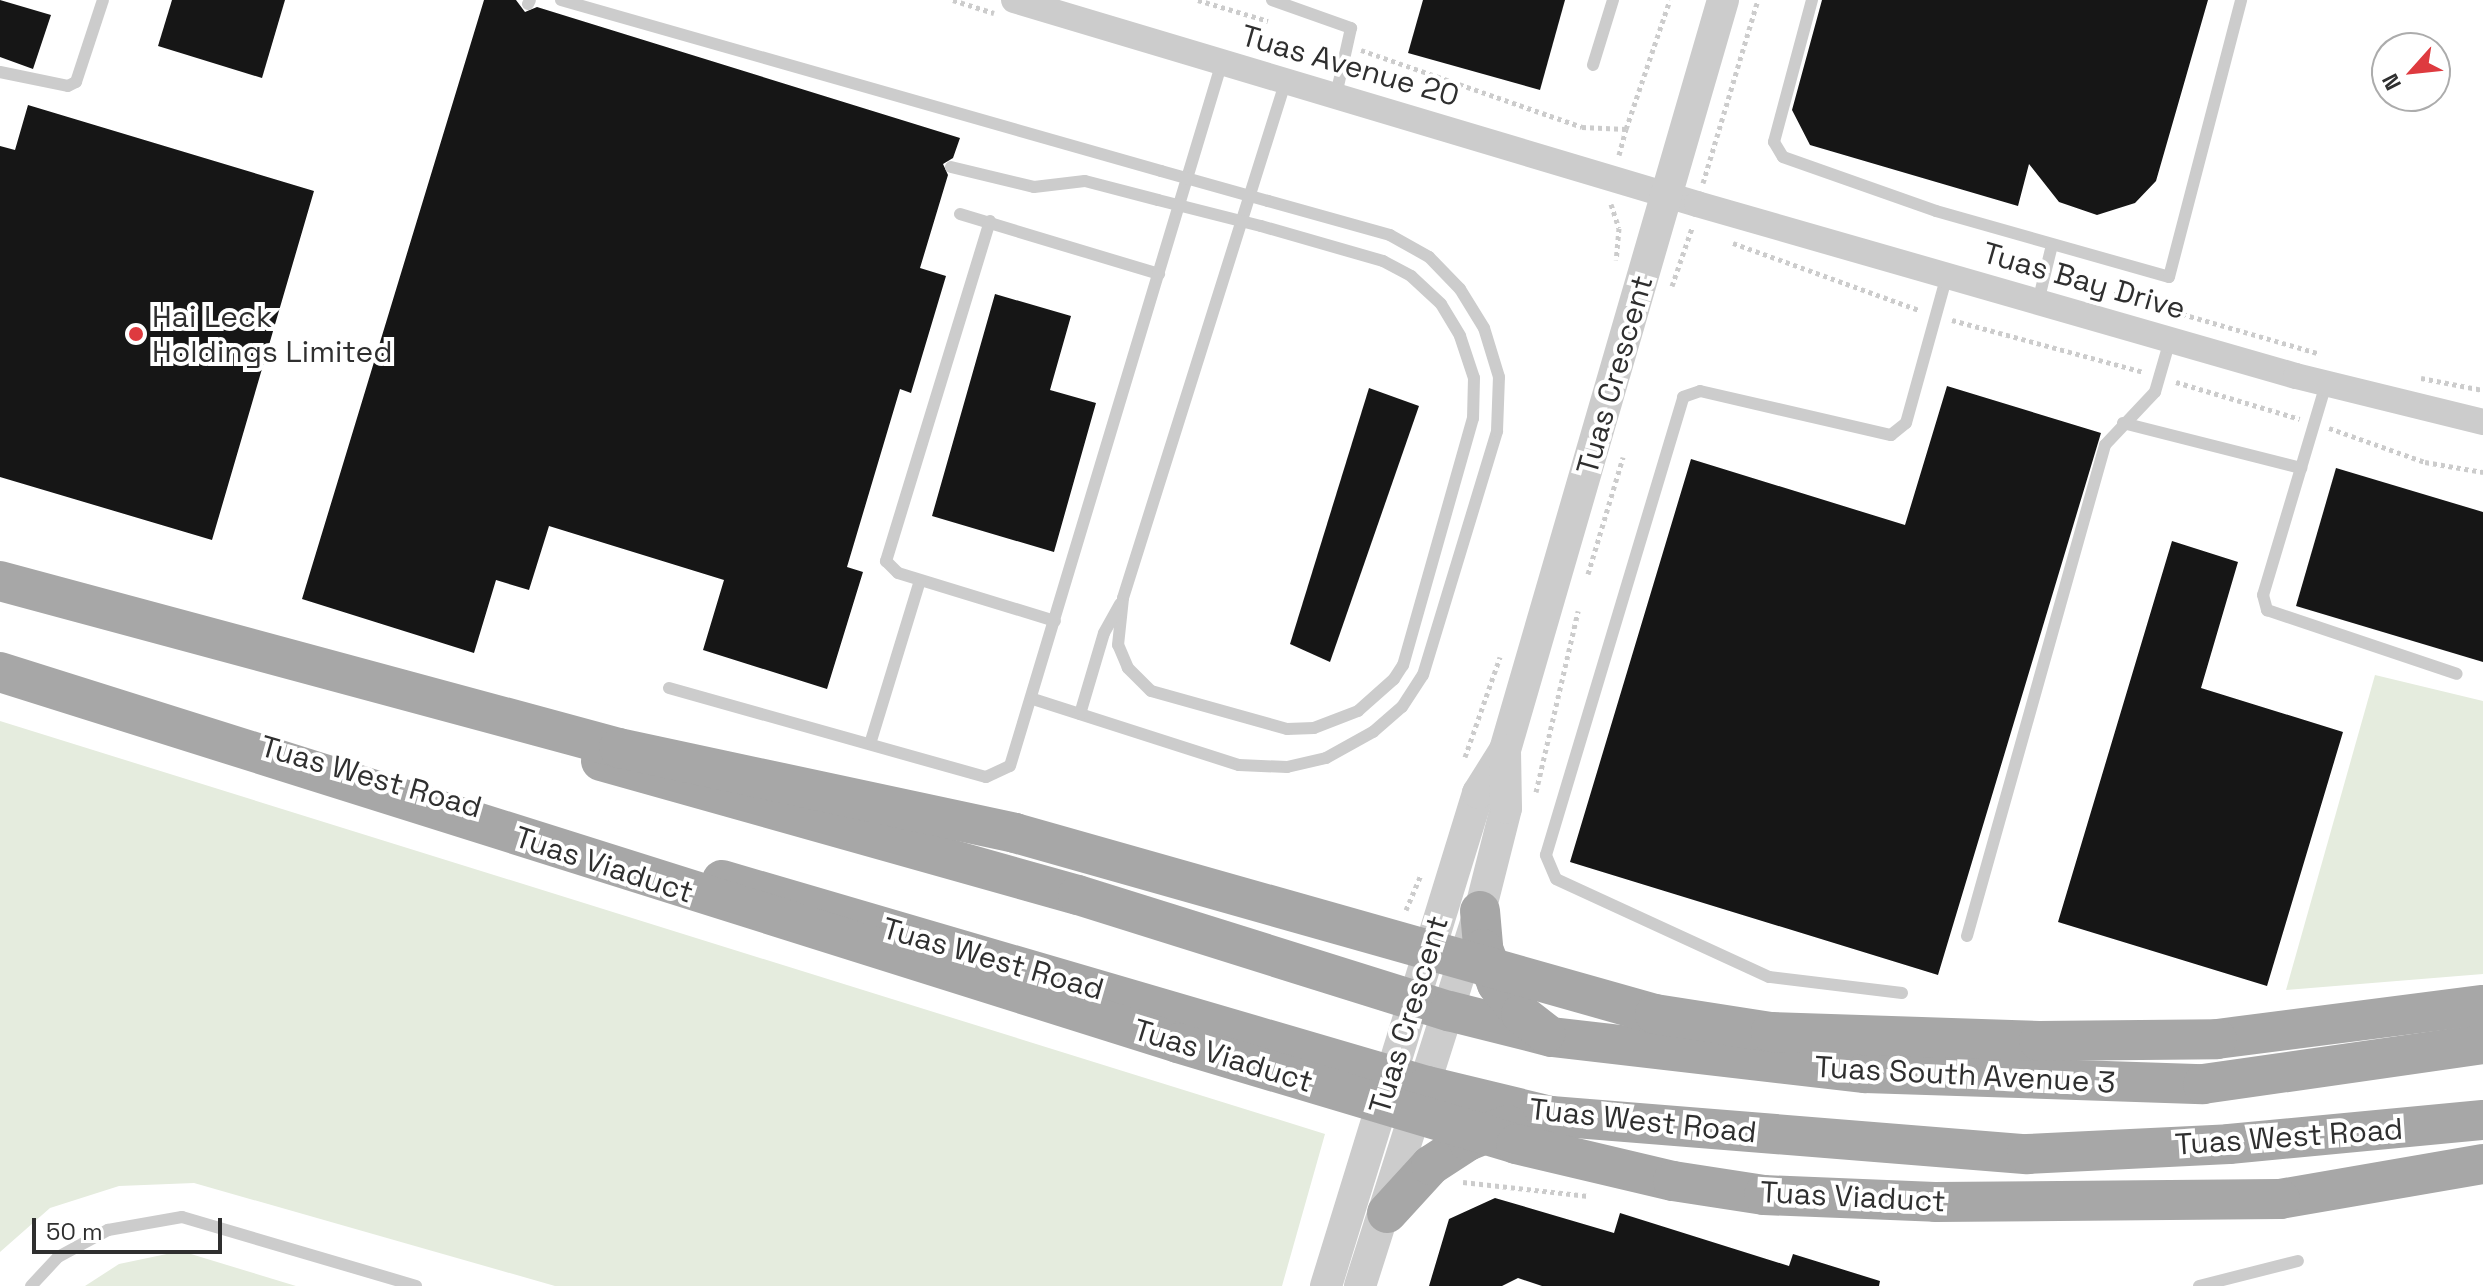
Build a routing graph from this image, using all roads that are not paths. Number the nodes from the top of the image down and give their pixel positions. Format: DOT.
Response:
graph roads {
  1 [pos="103,0"];
  2 [pos="561,0"];
  3 [pos="1014,0"];
  4 [pos="1272,0"];
  5 [pos="1613,0"];
  6 [pos="1723,0"];
  7 [pos="1812,0"];
  8 [pos="2241,0"];
  9 [pos="1054,6"];
  10 [pos="1222,62"];
  11 [pos="1593,65"];
  12 [pos="0,72"];
  13 [pos="1286,80"];
  14 [pos="1336,95"];
  15 [pos="951,167"];
  16 [pos="1686,209"];
  17 [pos="960,214"];
  18 [pos="990,221"];
  19 [pos="2052,245"];
  20 [pos="1159,274"];
  21 [pos="1947,275"];
  22 [pos="2038,302"];
  23 [pos="2170,339"];
  24 [pos="2326,384"];
  25 [pos="2483,422"];
  26 [pos="2123,423"];
  27 [pos="2301,468"];
  28 [pos="920,580"];
  29 [pos="0,581"];
  30 [pos="0,593"];
  31 [pos="1123,598"];
  32 [pos="1055,621"];
  33 [pos="0,670"];
  34 [pos="2457,674"];
  35 [pos="669,688"];
  36 [pos="1033,699"];
  37 [pos="1080,714"];
  38 [pos="870,744"];
  39 [pos="1505,750"];
  40 [pos="1480,911"];
  41 [pos="1967,936"];
  42 [pos="1902,993"];
  43 [pos="2483,1005"];
  44 [pos="1432,1006"];
  45 [pos="1552,1037"];
  46 [pos="2483,1044"];
  47 [pos="1409,1080"];
  48 [pos="1551,1116"];
  49 [pos="2483,1120"];
  50 [pos="2483,1164"];
  51 [pos="1387,1213"];
  52 [pos="2298,1261"];
  53 [pos="31,1286"];
  54 [pos="416,1286"];
  55 [pos="1326,1286"];
  56 [pos="1360,1286"];
  57 [pos="2199,1286"];
  1 -- 12 [label="lane"];
  2 -- 37 [label="lane, bridge"];
  3 -- 9 [label="street, Tuas Avenue 20"];
  4 -- 14 [label="lane"];
  5 -- 11 [label="lane"];
  6 -- 16 [label="street, Tuas Crescent"];
  7 -- 19 [label="lane"];
  8 -- 19 [label="lane"];
  9 -- 10 [label="street, Tuas Avenue 20"];
  10 -- 13 [label="street, Tuas Avenue 20"];
  10 -- 20 [label="lane"];
  13 -- 14 [label="street, Tuas Avenue 20"];
  13 -- 31 [label="lane"];
  14 -- 16 [label="street, Tuas Avenue 20"];
  15 -- 31 [label="lane, bridge"];
  16 -- 21 [label="street, Tuas Bay Drive"];
  16 -- 39 [label="street, Tuas Crescent"];
  17 -- 18 [label="lane"];
  18 -- 20 [label="lane"];
  18 -- 28 [label="lane"];
  19 -- 22 [label="lane"];
  20 -- 32 [label="lane"];
  21 -- 22 [label="street, Tuas Bay Drive"];
  21 -- 42 [label="lane"];
  22 -- 23 [label="street, Tuas Bay Drive"];
  23 -- 24 [label="street, Tuas Bay Drive"];
  23 -- 26 [label="lane"];
  24 -- 25 [label="street, Tuas Bay Drive"];
  24 -- 27 [label="lane"];
  26 -- 27 [label="lane"];
  26 -- 41 [label="lane"];
  27 -- 34 [label="lane"];
  28 -- 32 [label="lane"];
  28 -- 38 [label="lane"];
  29 -- 43 [label="main road, bridge"];
  30 -- 44 [label="main road"];
  31 -- 37 [label="lane"];
  32 -- 36 [label="lane"];
  33 -- 47 [label="main road, Tuas West Road"];
  33 -- 50 [label="main road, Tuas Viaduct, bridge"];
  35 -- 38 [label="lane"];
  36 -- 37 [label="lane"];
  36 -- 38 [label="lane"];
  39 -- 40 [label="street, Tuas Crescent"];
  39 -- 44 [label="street, Tuas Crescent"];
  40 -- 44 [label="street, Tuas Crescent"];
  40 -- 45 [label="main road"];
  44 -- 45 [label="main road, Tuas South Avenue 3"];
  44 -- 47 [label="street, Tuas Crescent"];
  45 -- 46 [label="main road, Tuas South Avenue 3"];
  47 -- 48 [label="main road, Tuas West Road"];
  47 -- 51 [label="street, Tuas Crescent"];
  47 -- 55 [label="street, Tuas Crescent"];
  48 -- 49 [label="main road, Tuas West Road"];
  48 -- 51 [label="main road"];
  51 -- 56 [label="street, Tuas Crescent"];
  52 -- 57 [label="lane"];
  53 -- 54 [label="lane"];
}
